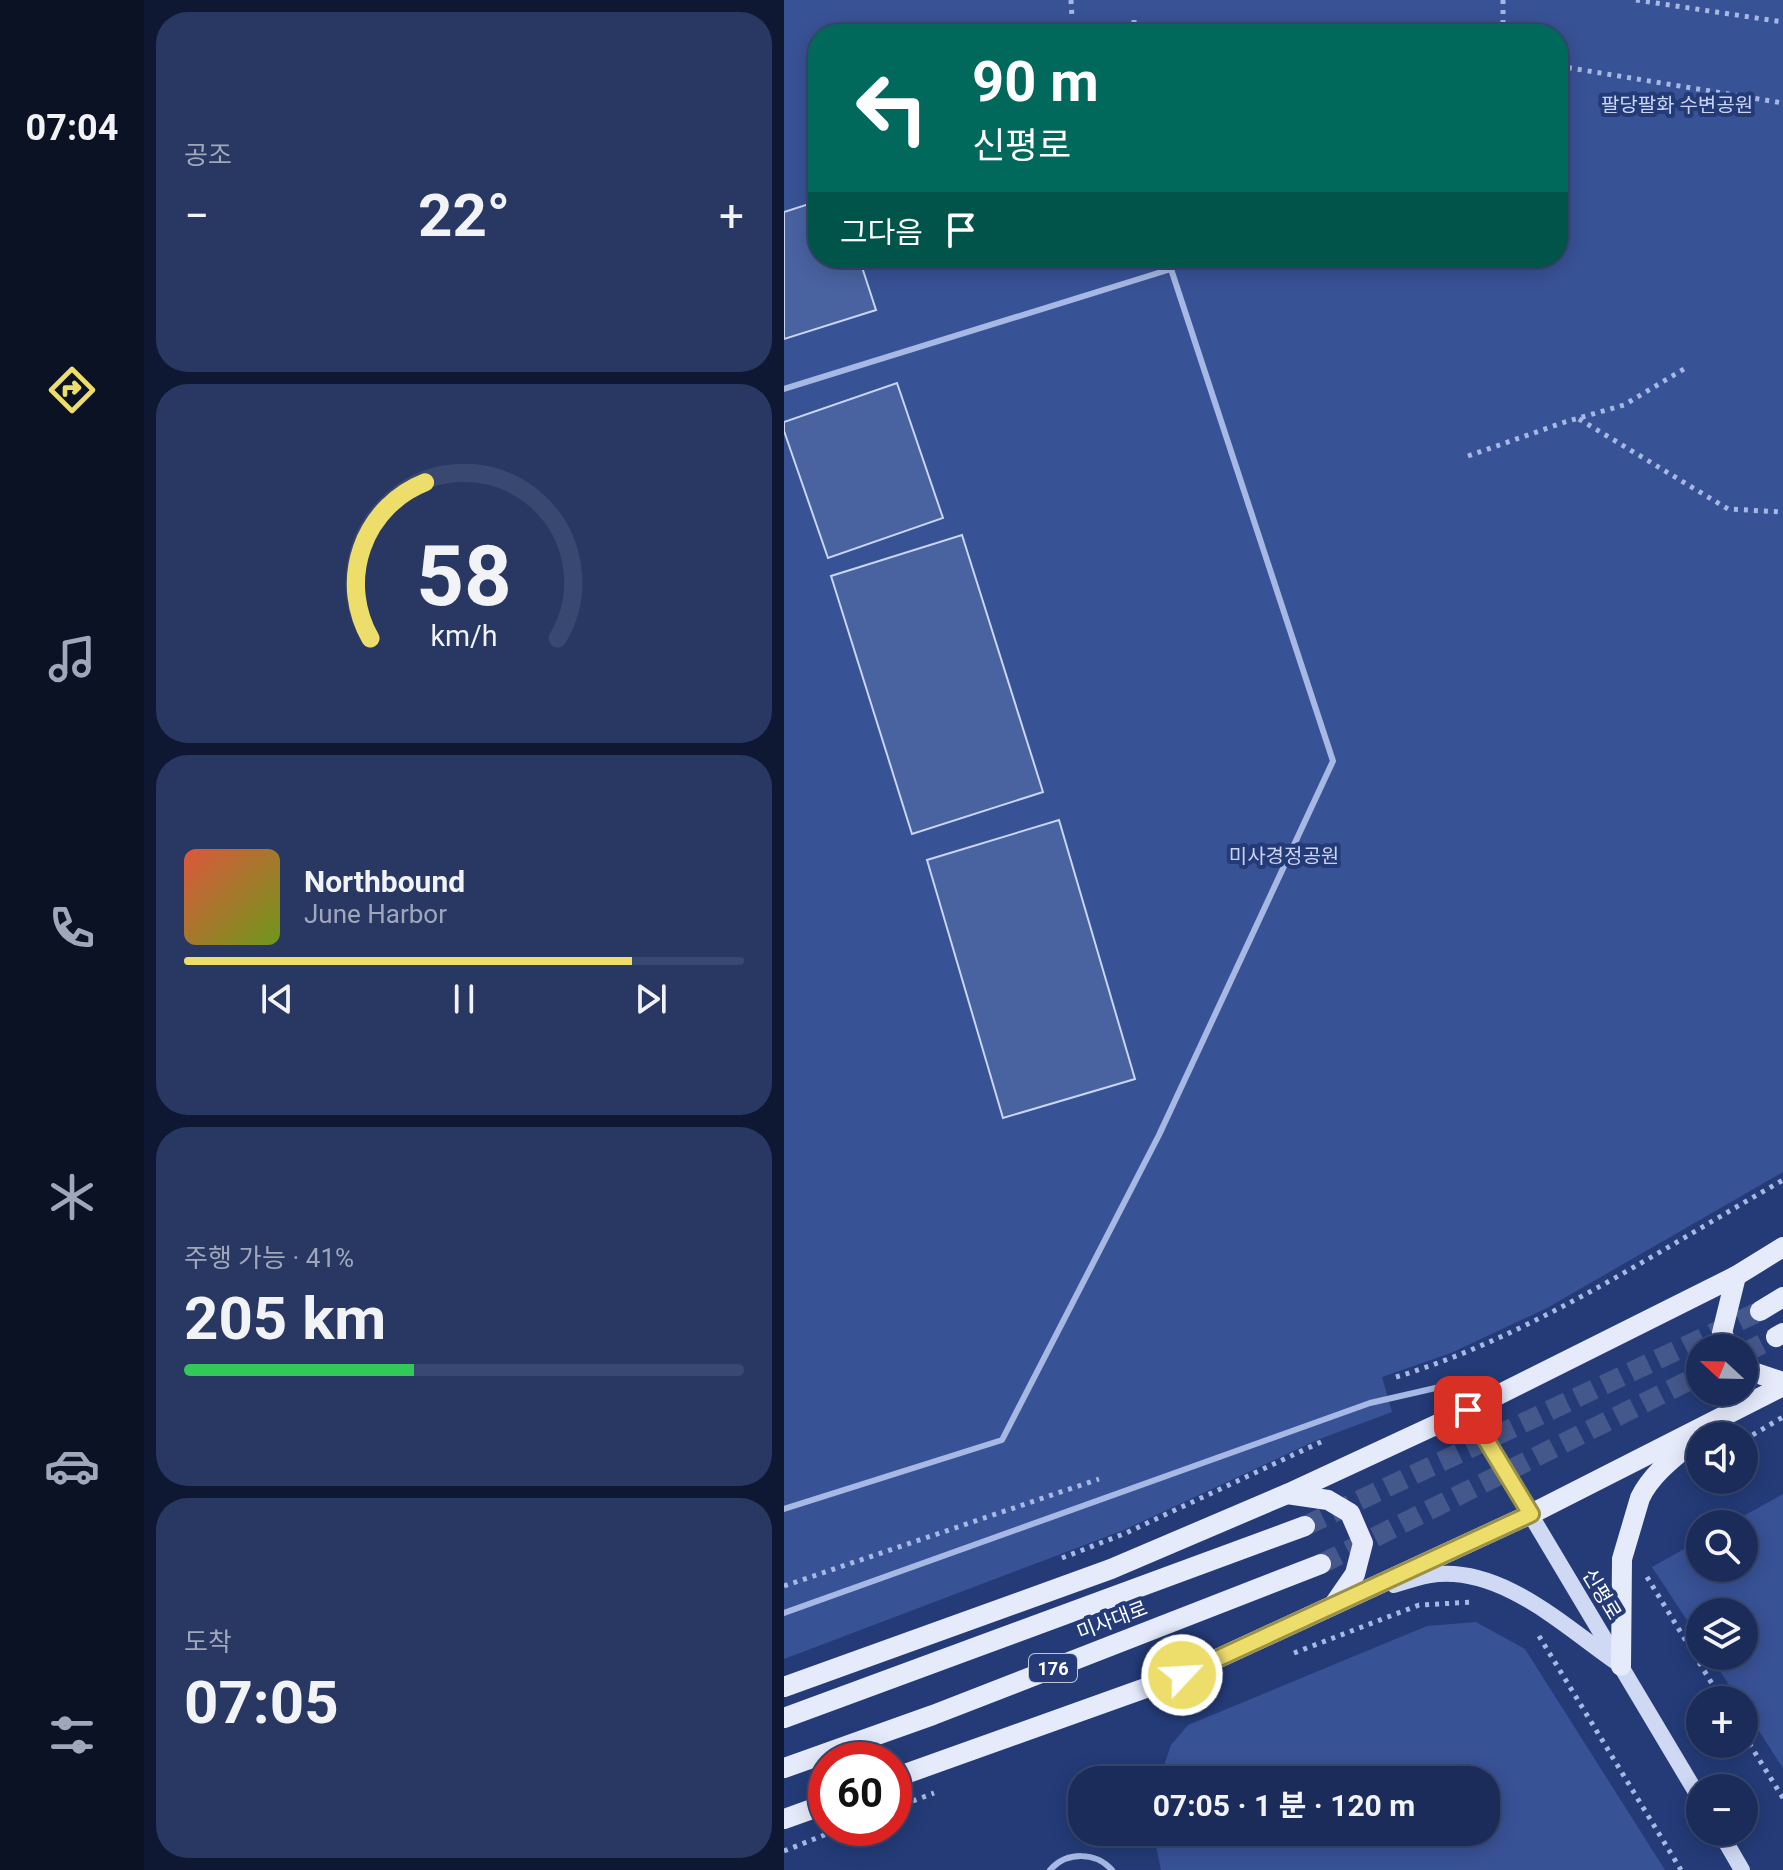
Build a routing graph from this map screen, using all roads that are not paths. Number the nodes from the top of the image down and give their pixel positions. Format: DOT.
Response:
graph roads {
  1 [pos="784,389"];
  2 [pos="1783,1247"];
  3 [pos="1736,1276"];
  4 [pos="1783,1297"];
  5 [pos="1760,1311"];
  6 [pos="1722,1334"];
  7 [pos="1758,1374"];
  8 [pos="1783,1384"];
  9 [pos="1468,1410"];
  10 [pos="1723,1415"];
  11 [pos="1287,1494"];
  12 [pos="784,1509"];
  13 [pos="1531,1514"];
  14 [pos="1305,1526"];
  15 [pos="1321,1564"];
  16 [pos="1340,1601"];
  17 [pos="784,1613"];
  18 [pos="1621,1666"];
  19 [pos="784,1687"];
  20 [pos="784,1718"];
  21 [pos="784,1768"];
  22 [pos="912,1772"];
  23 [pos="1686,1775"];
  24 [pos="808,1810"];
  25 [pos="784,1819"];
  26 [pos="1728,1846"];
  27 [pos="1050,1870"];
  28 [pos="1112,1870"];
  29 [pos="1742,1870"];
  1 -- 12 [label="lane"];
  2 -- 3 [label="main road"];
  3 -- 6 [label="main road"];
  3 -- 9 [label="main road"];
  4 -- 5 [label="main road"];
  7 -- 8 [label="main road"];
  8 -- 10 [label="main road"];
  9 -- 11 [label="main road"];
  9 -- 13 [label="main road, 신평로"];
  9 -- 17 [label="lane"];
  10 -- 13 [label="main road"];
  10 -- 18 [label="main road"];
  11 -- 16 [label="main road"];
  11 -- 19 [label="main road"];
  13 -- 16 [label="main road"];
  13 -- 18 [label="main road, 신평로"];
  14 -- 20 [label="main road, 미사대로 / 176"];
  15 -- 21 [label="main road, 미사대로 / 176"];
  16 -- 18 [label="main road"];
  16 -- 22 [label="main road"];
  18 -- 23 [label="main road, 신평로"];
  24 -- 25 [label="main road"];
  26 -- 29 [label="main road"];
  27 -- 28 [label="lane"];
}
